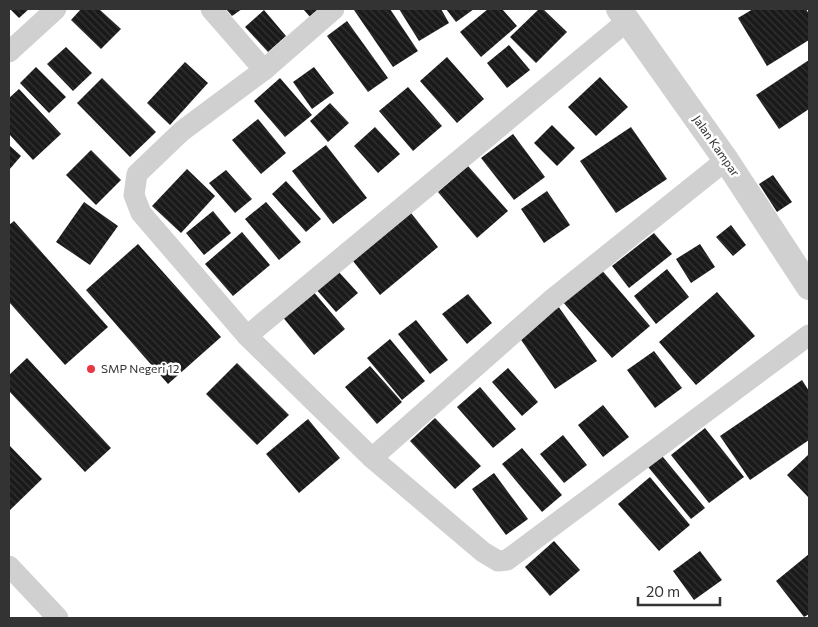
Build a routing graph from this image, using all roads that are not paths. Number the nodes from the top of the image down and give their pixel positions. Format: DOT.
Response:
graph roads {
  1 [pos="56,9"];
  2 [pos="212,9"];
  3 [pos="334,9"];
  4 [pos="623,15"];
  5 [pos="9,52"];
  6 [pos="264,70"];
  7 [pos="726,160"];
  8 [pos="809,287"];
  9 [pos="809,335"];
  10 [pos="247,336"];
  11 [pos="372,458"];
  12 [pos="9,566"];
  13 [pos="58,618"];
  1 -- 5 [label="street"];
  2 -- 6 [label="street"];
  3 -- 6 [label="street"];
  4 -- 7 [label="street, Jalan Kampar"];
  4 -- 10 [label="street"];
  6 -- 10 [label="street"];
  7 -- 8 [label="street, Jalan Kampar"];
  7 -- 11 [label="street"];
  9 -- 11 [label="street"];
  10 -- 11 [label="street"];
  12 -- 13 [label="street"];
}
